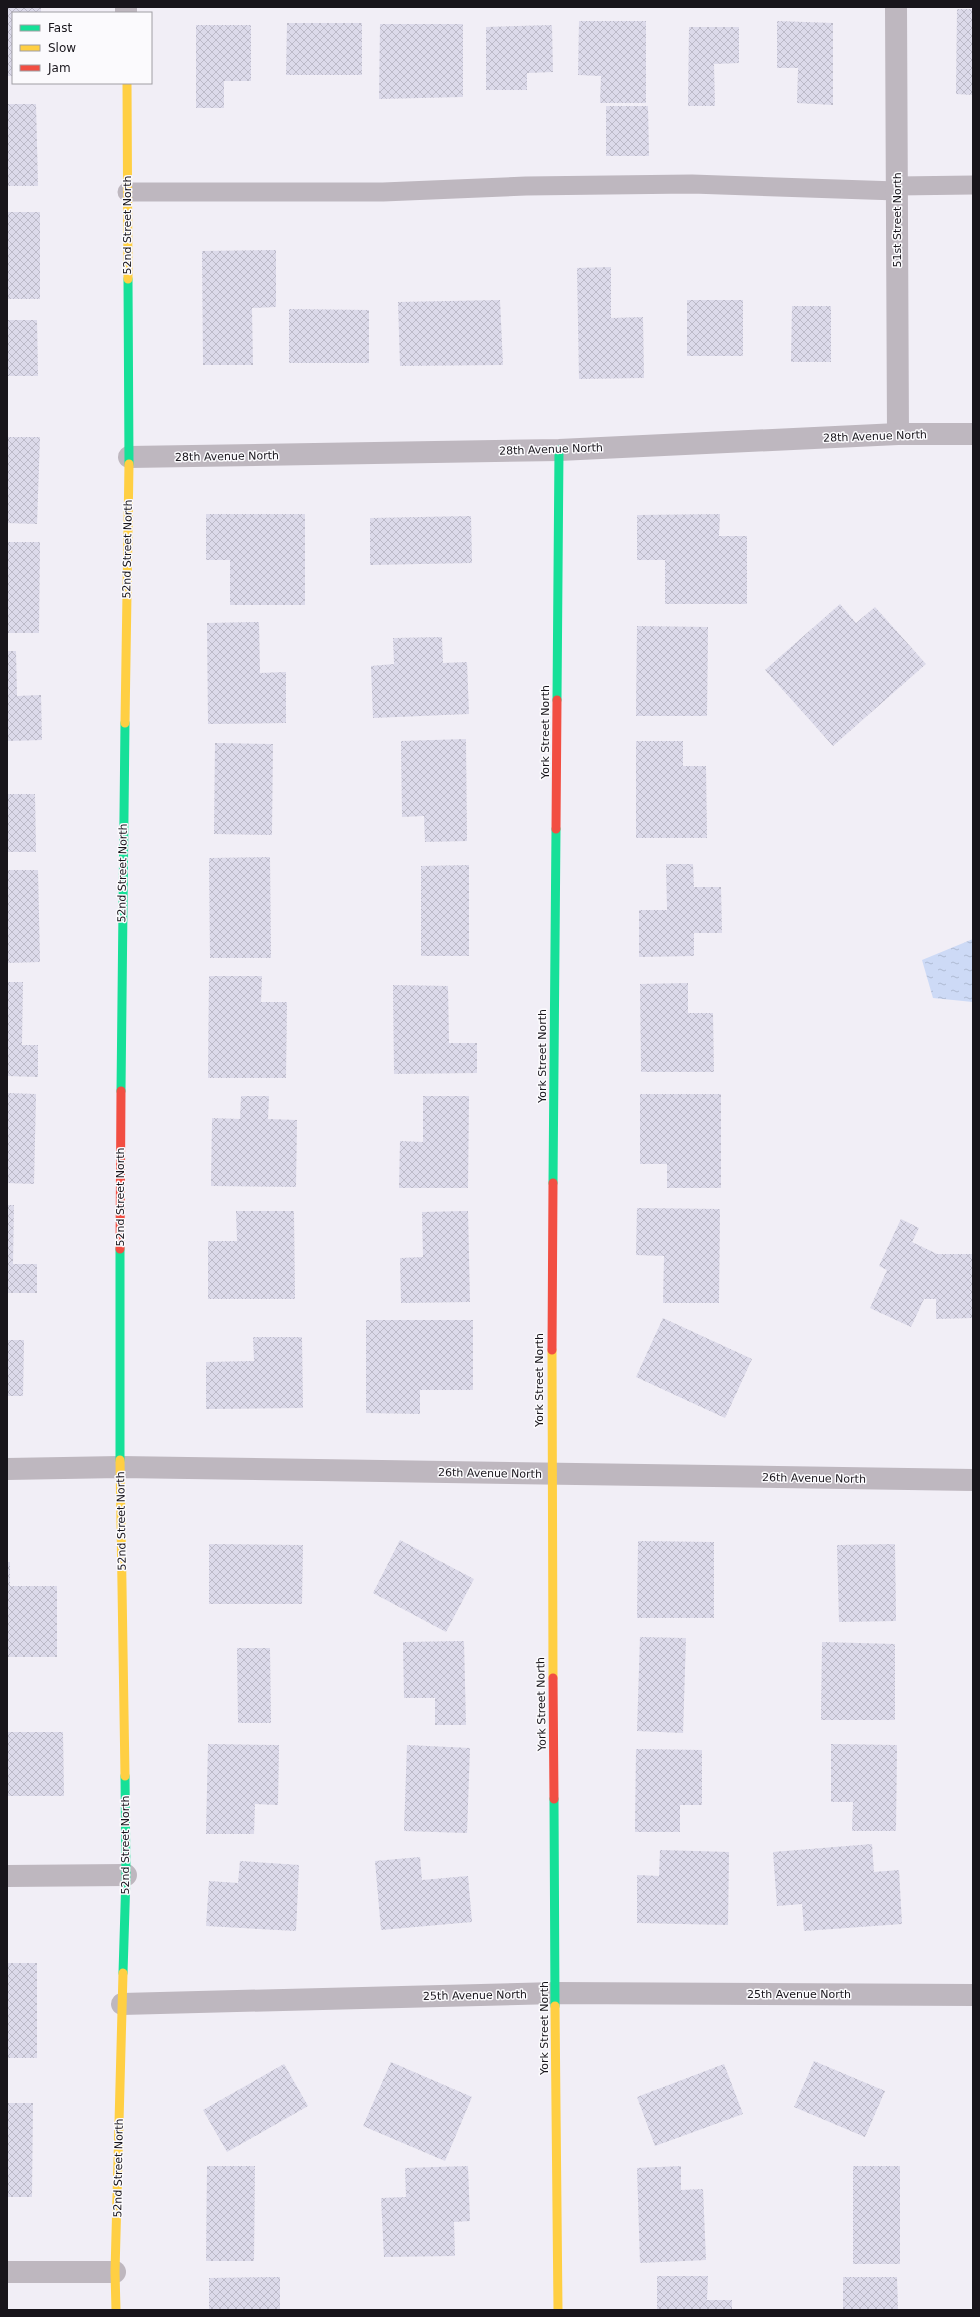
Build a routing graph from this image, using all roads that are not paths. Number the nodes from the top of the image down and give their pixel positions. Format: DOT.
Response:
graph roads {
  1 [pos="896,7"];
  2 [pos="126,84"];
  3 [pos="973,186"];
  4 [pos="897,188"];
  5 [pos="127,192"];
  6 [pos="898,434"];
  7 [pos="973,434"];
  8 [pos="559,450"];
  9 [pos="129,457"];
  10 [pos="120,1467"];
  11 [pos="7,1468"];
  12 [pos="551,1474"];
  13 [pos="973,1480"];
  14 [pos="126,1875"];
  15 [pos="7,1876"];
  16 [pos="556,1993"];
  17 [pos="973,1995"];
  18 [pos="122,2004"];
  19 [pos="7,2272"];
  20 [pos="115,2272"];
  21 [pos="116,2310"];
  22 [pos="558,2310"];
  1 -- 4 [label="street, 51st Street North"];
  2 -- 5 [label="street, 52nd Street North"];
  3 -- 4 [label="lane"];
  4 -- 5 [label="lane"];
  4 -- 6 [label="street, 51st Street North"];
  5 -- 9 [label="street, 52nd Street North"];
  6 -- 7 [label="street, 28th Avenue North"];
  6 -- 8 [label="street, 28th Avenue North"];
  8 -- 9 [label="street, 28th Avenue North"];
  8 -- 12 [label="street, York Street North"];
  9 -- 10 [label="street, 52nd Street North"];
  10 -- 11 [label="street, 26th Avenue North"];
  10 -- 12 [label="street, 26th Avenue North"];
  10 -- 14 [label="street, 52nd Street North"];
  12 -- 13 [label="street, 26th Avenue North"];
  12 -- 16 [label="street, York Street North"];
  14 -- 15 [label="street"];
  14 -- 18 [label="street, 52nd Street North"];
  16 -- 17 [label="street, 25th Avenue North"];
  16 -- 18 [label="street, 25th Avenue North"];
  16 -- 22 [label="street, York Street North"];
  18 -- 20 [label="street, 52nd Street North"];
  19 -- 20 [label="street"];
  20 -- 21 [label="street, 52nd Street North"];
}
